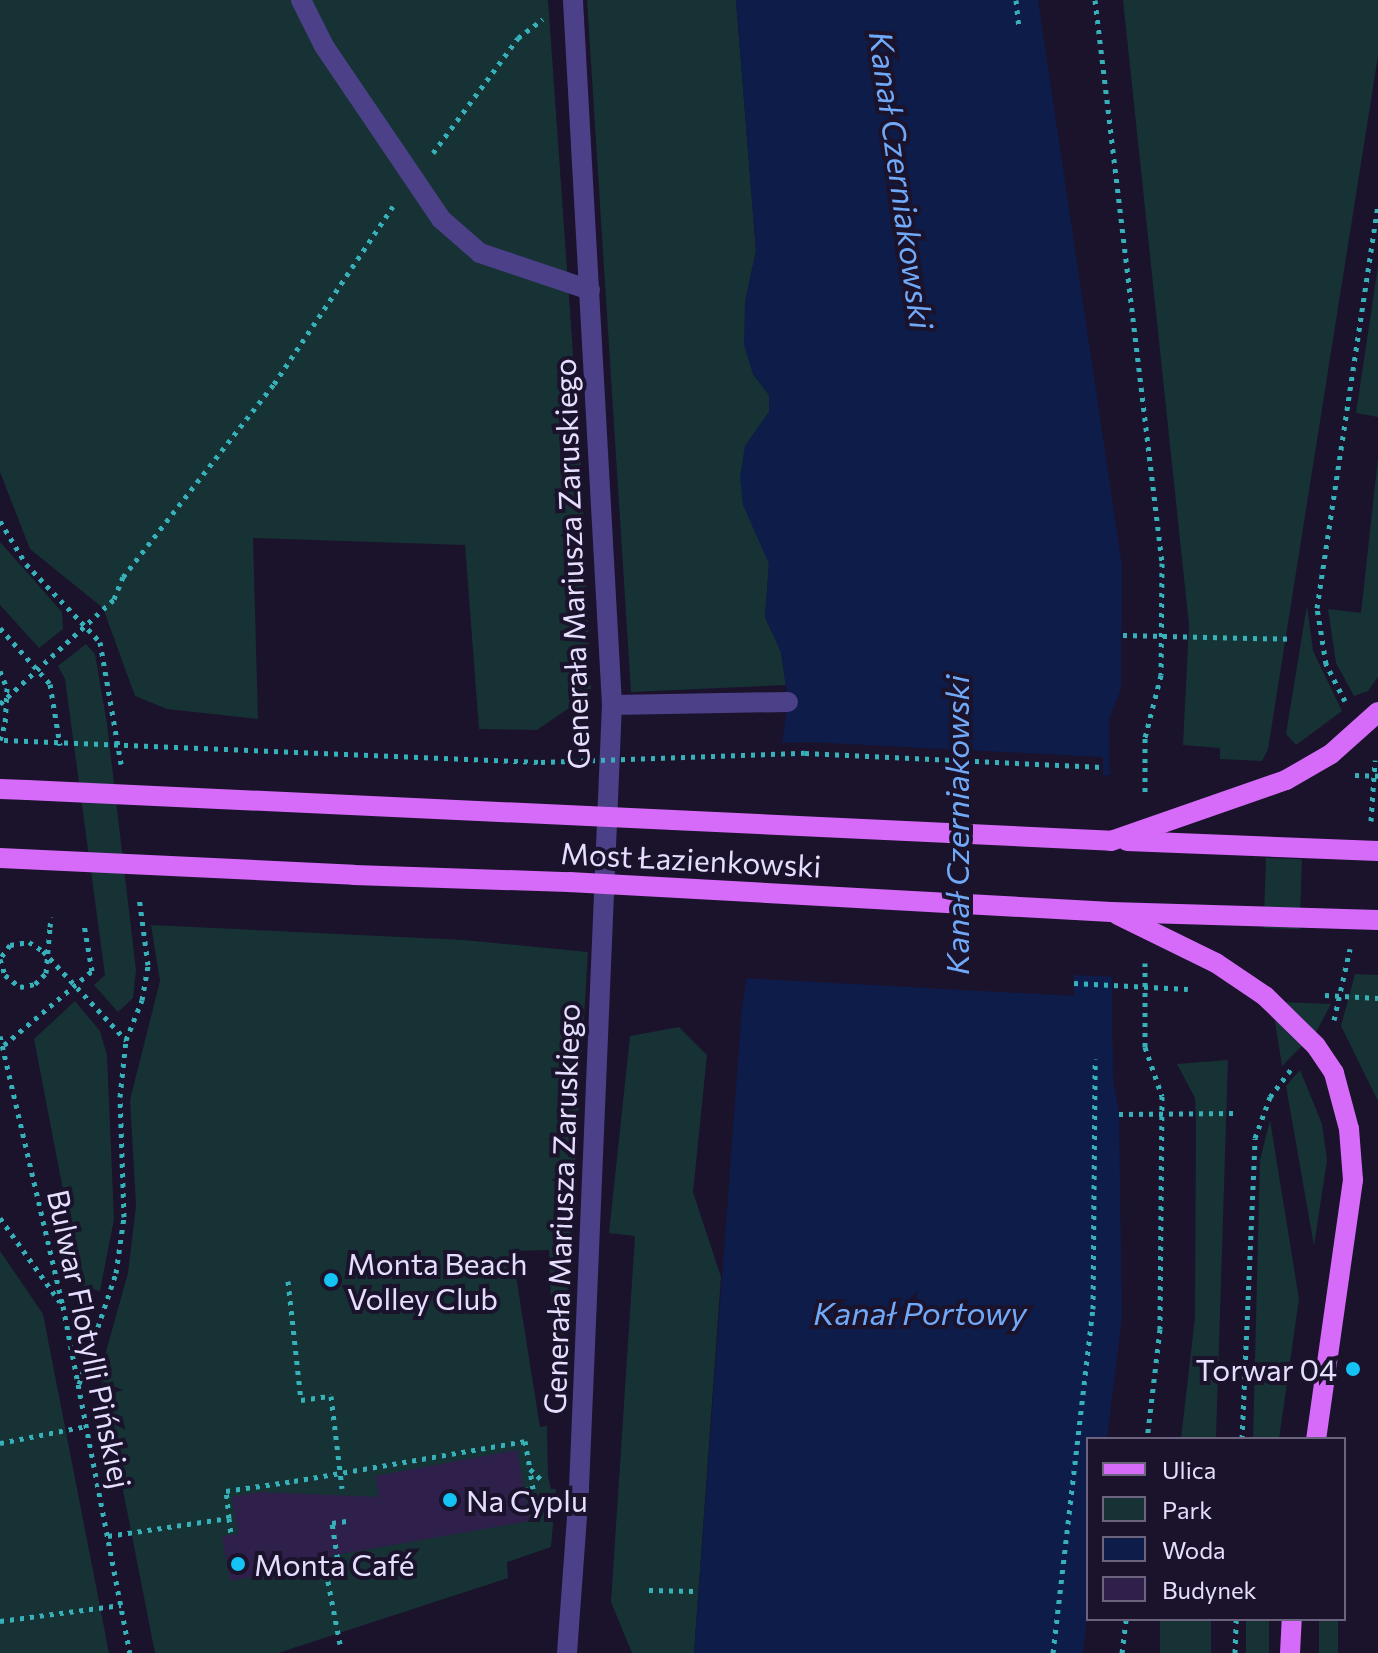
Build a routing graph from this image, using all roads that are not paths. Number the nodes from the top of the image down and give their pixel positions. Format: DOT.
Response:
graph roads {
  1 [pos="301,0"];
  2 [pos="564,5"];
  3 [pos="590,290"];
  4 [pos="788,702"];
  5 [pos="612,705"];
  6 [pos="1378,712"];
  7 [pos="0,789"];
  8 [pos="1111,841"];
  9 [pos="1378,851"];
  10 [pos="0,858"];
  11 [pos="1111,912"];
  12 [pos="1378,920"];
  13 [pos="1316,1437"];
  14 [pos="1292,1621"];
  15 [pos="567,1653"];
  16 [pos="1290,1653"];
  1 -- 3 [label="lane"];
  2 -- 3 [label="lane, Generała Mariusza Zaruskiego"];
  3 -- 5 [label="lane, Generała Mariusza Zaruskiego"];
  4 -- 5 [label="lane"];
  5 -- 15 [label="lane, Generała Mariusza Zaruskiego"];
  6 -- 8 [label="main road, bridge"];
  7 -- 8 [label="main road, Most Łazienkowski, bridge"];
  8 -- 9 [label="main road, Most Łazienkowski, bridge"];
  10 -- 11 [label="main road, Most Łazienkowski, bridge"];
  11 -- 12 [label="main road, Most Łazienkowski, bridge"];
  11 -- 13 [label="main road, bridge"];
  14 -- 16 [label="main road"];
}
